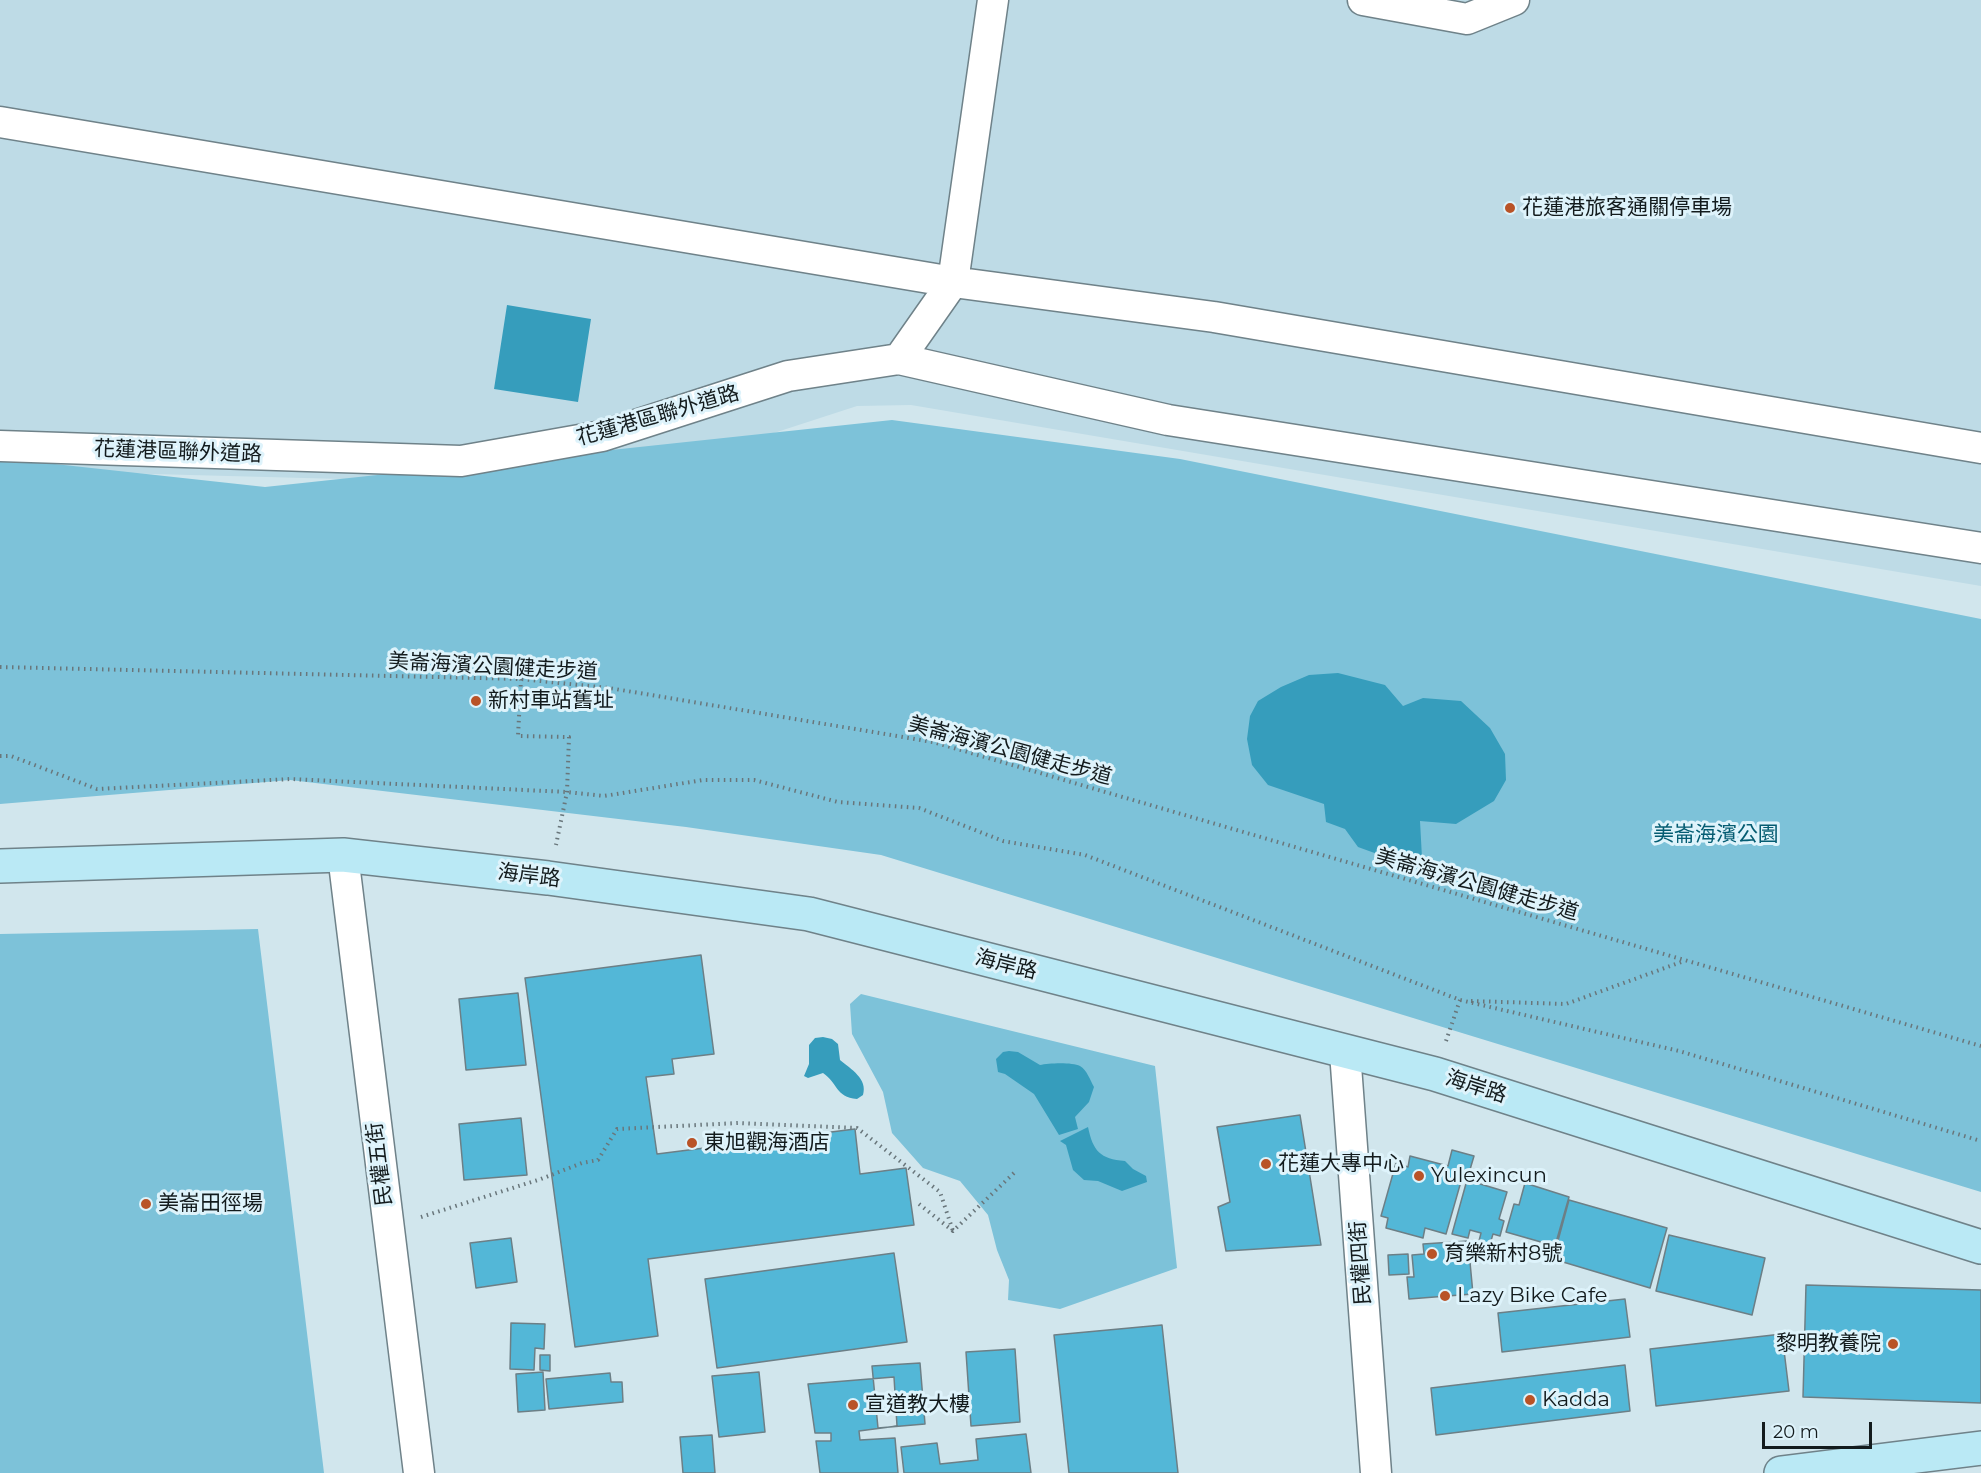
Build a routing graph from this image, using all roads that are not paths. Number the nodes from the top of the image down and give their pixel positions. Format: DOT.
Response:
graph roads {
  1 [pos="993,0"];
  2 [pos="1363,0"];
  3 [pos="1514,0"];
  4 [pos="0,123"];
  5 [pos="953,282"];
  6 [pos="899,359"];
  7 [pos="0,446"];
  8 [pos="1981,448"];
  9 [pos="1981,548"];
  10 [pos="343,855"];
  11 [pos="0,866"];
  12 [pos="1345,1052"];
  13 [pos="1981,1247"];
  14 [pos="1981,1448"];
  15 [pos="418,1473"];
  16 [pos="1376,1473"];
  17 [pos="1780,1473"];
  1 -- 5 [label="street"];
  2 -- 3 [label="street"];
  4 -- 5 [label="street"];
  5 -- 6 [label="street"];
  5 -- 8 [label="street"];
  6 -- 7 [label="street, 花蓮港區聯外道路"];
  6 -- 9 [label="street"];
  10 -- 11 [label="main road, 海岸路"];
  10 -- 12 [label="main road, 海岸路"];
  10 -- 15 [label="street, 民權五街"];
  12 -- 13 [label="main road, 海岸路"];
  12 -- 16 [label="street, 民權四街"];
  14 -- 17 [label="main road"];
}
